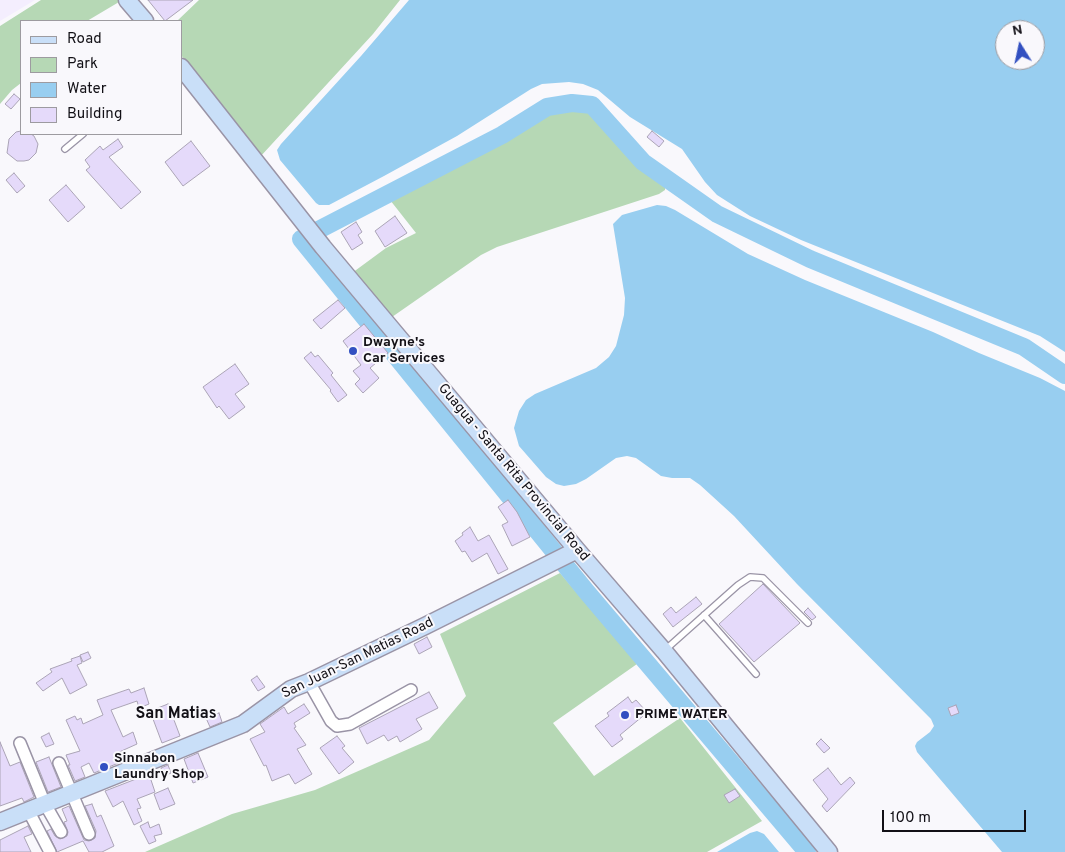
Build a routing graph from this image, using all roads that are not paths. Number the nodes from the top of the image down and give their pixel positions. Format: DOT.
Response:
graph roads {
  1 [pos="127,0"];
  2 [pos="144,20"];
  3 [pos="182,68"];
  4 [pos="82,135"];
  5 [pos="65,149"];
  6 [pos="572,552"];
  7 [pos="704,615"];
  8 [pos="808,623"];
  9 [pos="664,651"];
  10 [pos="756,674"];
  11 [pos="309,682"];
  12 [pos="411,690"];
  13 [pos="20,743"];
  14 [pos="59,763"];
  15 [pos="72,793"];
  16 [pos="45,804"];
  17 [pos="28,810"];
  18 [pos="0,822"];
  19 [pos="61,832"];
  20 [pos="89,834"];
  21 [pos="50,852"];
  22 [pos="830,852"];
  1 -- 2 [label="main road"];
  3 -- 6 [label="main road, Guagua - Santa Rita Provincial Road"];
  4 -- 5 [label="lane"];
  6 -- 9 [label="main road, Guagua - Santa Rita Provincial Road"];
  6 -- 11 [label="main road, San Juan-San Matias Road"];
  7 -- 8 [label="lane"];
  7 -- 9 [label="lane"];
  7 -- 10 [label="lane"];
  9 -- 22 [label="main road, Guagua - Santa Rita Provincial Road"];
  11 -- 12 [label="street"];
  11 -- 15 [label="main road, San Juan-San Matias Road"];
  13 -- 16 [label="street"];
  14 -- 15 [label="street"];
  15 -- 16 [label="main road, San Juan-San Matias Road"];
  15 -- 20 [label="street"];
  16 -- 17 [label="main road, San Juan-San Matias Road"];
  16 -- 19 [label="street"];
  17 -- 18 [label="main road, San Juan-San Matias Road"];
  17 -- 21 [label="street"];
}
